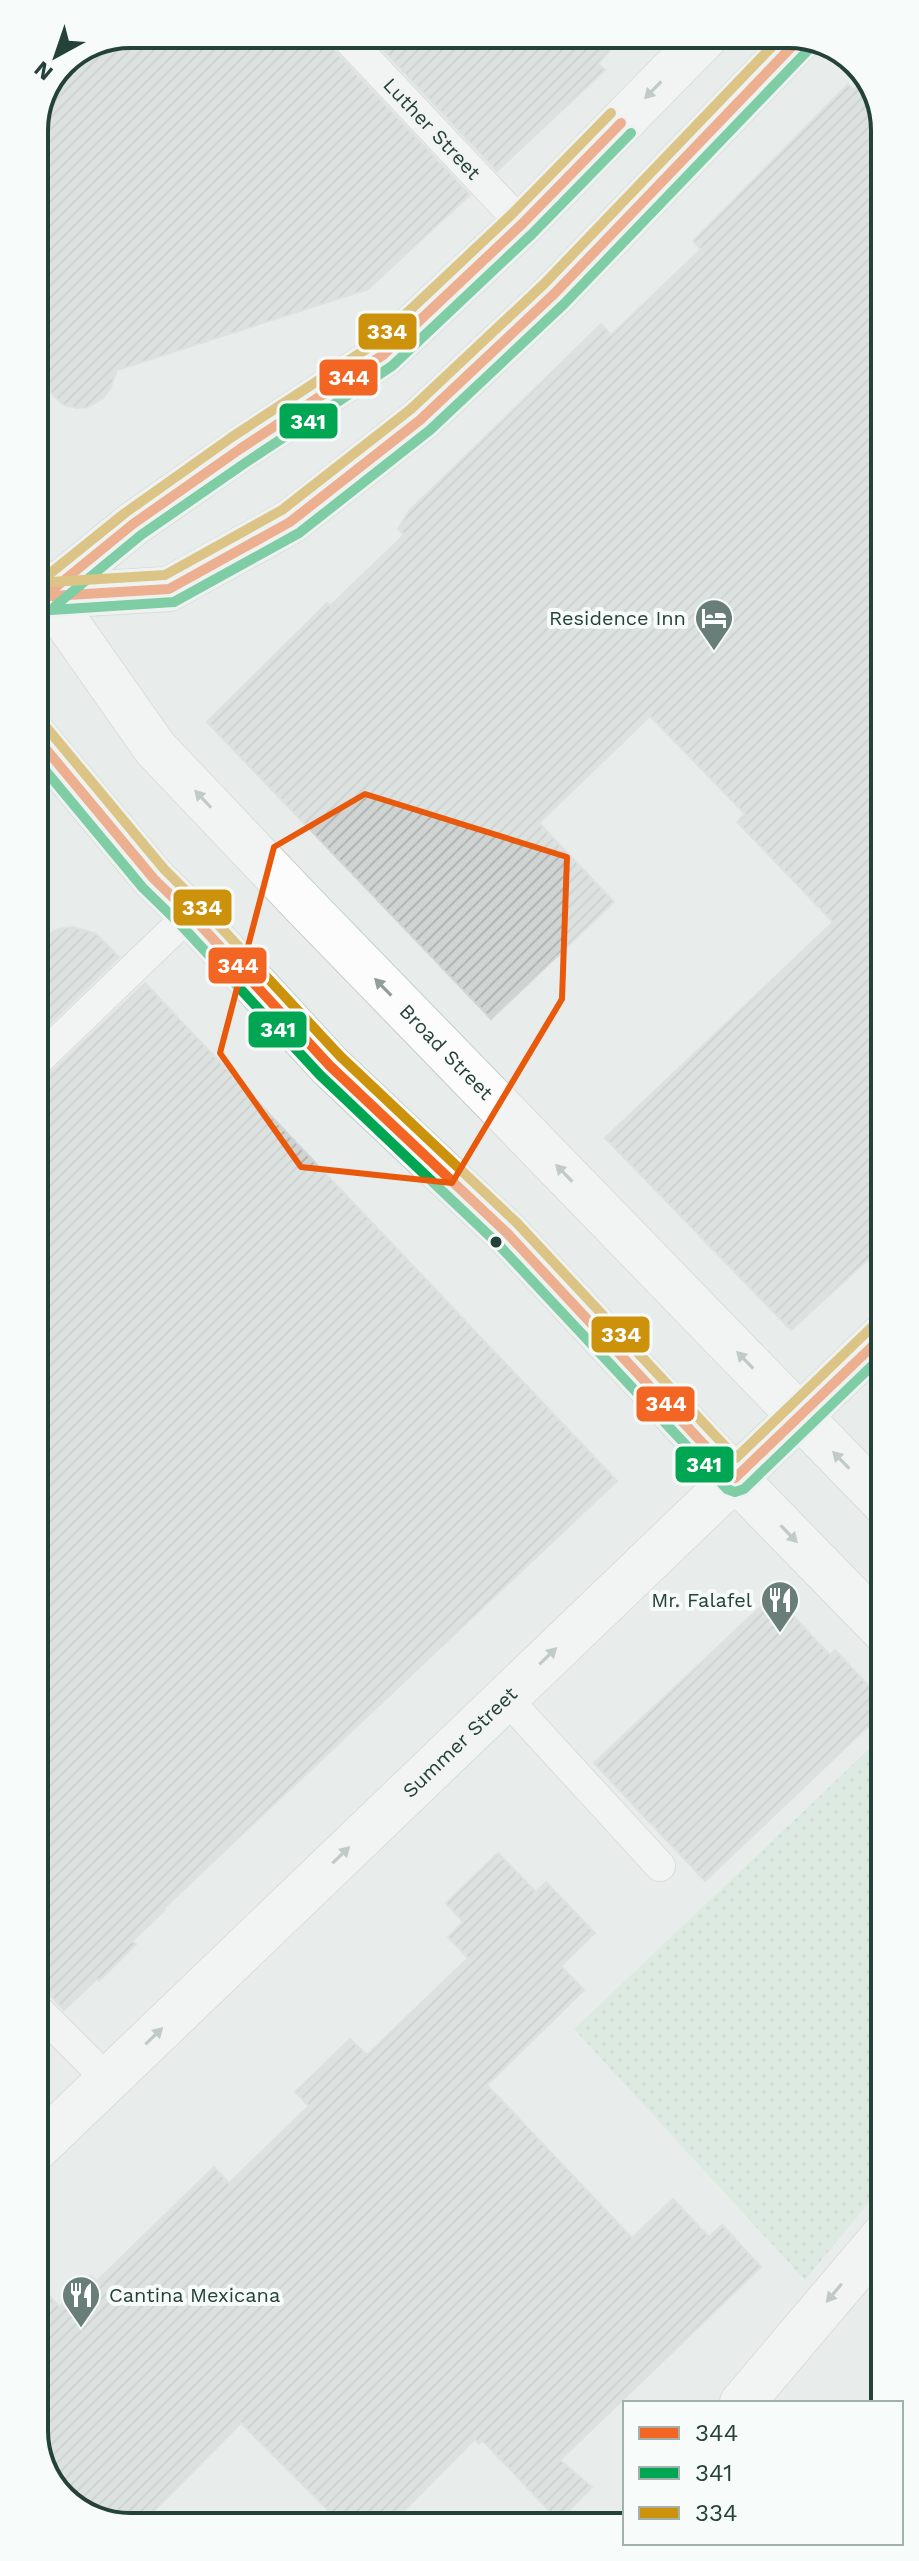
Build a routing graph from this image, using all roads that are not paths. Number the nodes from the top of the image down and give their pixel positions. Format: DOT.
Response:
graph roads {
  1 [pos="356,48"];
  2 [pos="694,48"];
  3 [pos="790,48"];
  4 [pos="522,224"];
  5 [pos="48,584"];
  6 [pos="48,590"];
  7 [pos="48,602"];
  8 [pos="48,752"];
  9 [pos="190,914"];
  10 [pos="48,1051"];
  11 [pos="871,1347"];
  12 [pos="799,1416"];
  13 [pos="735,1478"];
  14 [pos="871,1490"];
  15 [pos="871,1618"];
  16 [pos="505,1697"];
  17 [pos="660,1866"];
  18 [pos="48,2020"];
  19 [pos="108,2080"];
  20 [pos="48,2137"];
  21 [pos="871,2251"];
  22 [pos="744,2401"];
  1 -- 4 [label="lane, Luther Street"];
  2 -- 4 [label="main road, one-way"];
  3 -- 6 [label="main road"];
  4 -- 5 [label="main road"];
  12 -- 7 [label="main road, Broad Street, one-way"];
  8 -- 9 [label="main road"];
  9 -- 10 [label="lane"];
  9 -- 13 [label="main road"];
  11 -- 12 [label="main road, Summer Street"];
  12 -- 13 [label="main road, Summer Street"];
  14 -- 12 [label="main road, Broad Street, one-way"];
  13 -- 15 [label="main road, one-way"];
  16 -- 13 [label="main road, Summer Street, one-way"];
  16 -- 17 [label="lane"];
  19 -- 16 [label="main road, Summer Street, one-way"];
  18 -- 19 [label="lane"];
  19 -- 20 [label="main road, Summer Street"];
  21 -- 22 [label="main road, one-way"];
}
